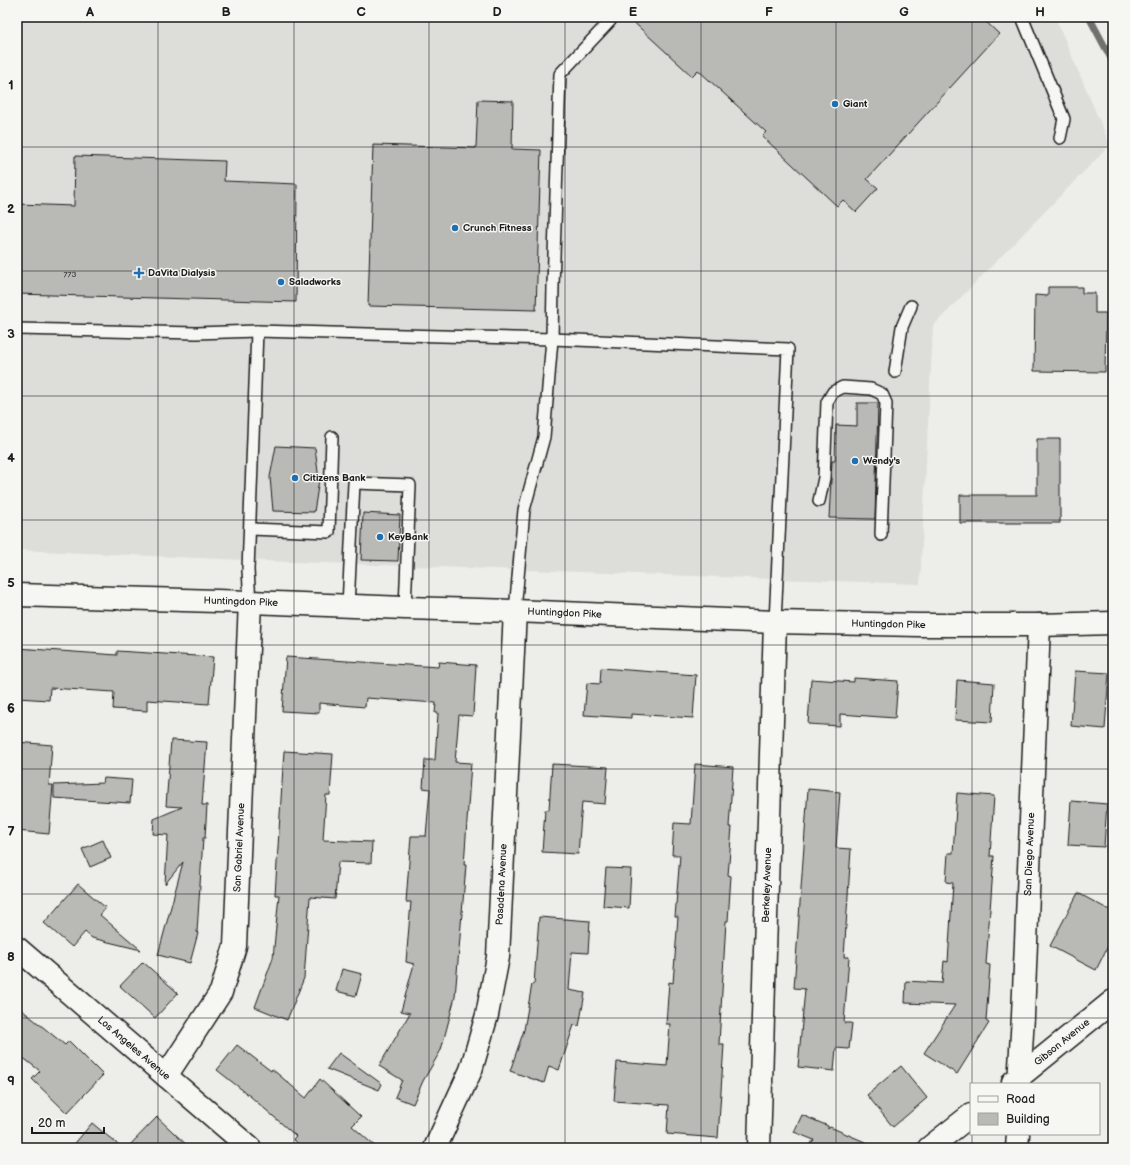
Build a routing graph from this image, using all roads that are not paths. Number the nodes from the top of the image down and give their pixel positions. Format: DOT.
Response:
graph roads {
  1 [pos="1022,17"];
  2 [pos="610,21"];
  3 [pos="1060,138"];
  4 [pos="911,306"];
  5 [pos="17,329"];
  6 [pos="257,331"];
  7 [pos="552,339"];
  8 [pos="896,372"];
  9 [pos="332,437"];
  10 [pos="819,501"];
  11 [pos="250,529"];
  12 [pos="881,535"];
  13 [pos="17,595"];
  14 [pos="250,602"];
  15 [pos="348,606"];
  16 [pos="405,608"];
  17 [pos="515,610"];
  18 [pos="775,622"];
  19 [pos="1113,623"];
  20 [pos="1039,625"];
  21 [pos="17,948"];
  22 [pos="1113,1001"];
  23 [pos="166,1076"];
  24 [pos="1016,1082"];
  25 [pos="970,1116"];
  26 [pos="1018,1135"];
  27 [pos="250,1148"];
  28 [pos="435,1148"];
  29 [pos="759,1148"];
  30 [pos="929,1148"];
  31 [pos="1018,1148"];
  1 -- 3 [label="lane"];
  2 -- 7 [label="lane"];
  4 -- 8 [label="lane"];
  5 -- 6 [label="lane"];
  6 -- 7 [label="lane"];
  6 -- 11 [label="lane"];
  7 -- 17 [label="lane"];
  7 -- 18 [label="lane"];
  9 -- 11 [label="lane"];
  10 -- 12 [label="lane"];
  11 -- 14 [label="lane"];
  13 -- 14 [label="street, Huntingdon Pike"];
  14 -- 15 [label="street, Huntingdon Pike"];
  14 -- 23 [label="street, San Gabriel Avenue"];
  15 -- 16 [label="street, Huntingdon Pike"];
  15 -- 16 [label="lane"];
  16 -- 17 [label="street, Huntingdon Pike"];
  17 -- 18 [label="street, Huntingdon Pike"];
  17 -- 28 [label="street, Pasadena Avenue"];
  18 -- 20 [label="street, Huntingdon Pike"];
  18 -- 29 [label="street, Berkeley Avenue"];
  19 -- 20 [label="street, Huntingdon Pike"];
  20 -- 24 [label="street, San Diego Avenue"];
  21 -- 23 [label="street, Los Angeles Avenue"];
  22 -- 24 [label="street, Gibson Avenue"];
  23 -- 27 [label="street, Los Angeles Avenue"];
  25 -- 30 [label="street"];
  26 -- 31 [label="street"];
}
